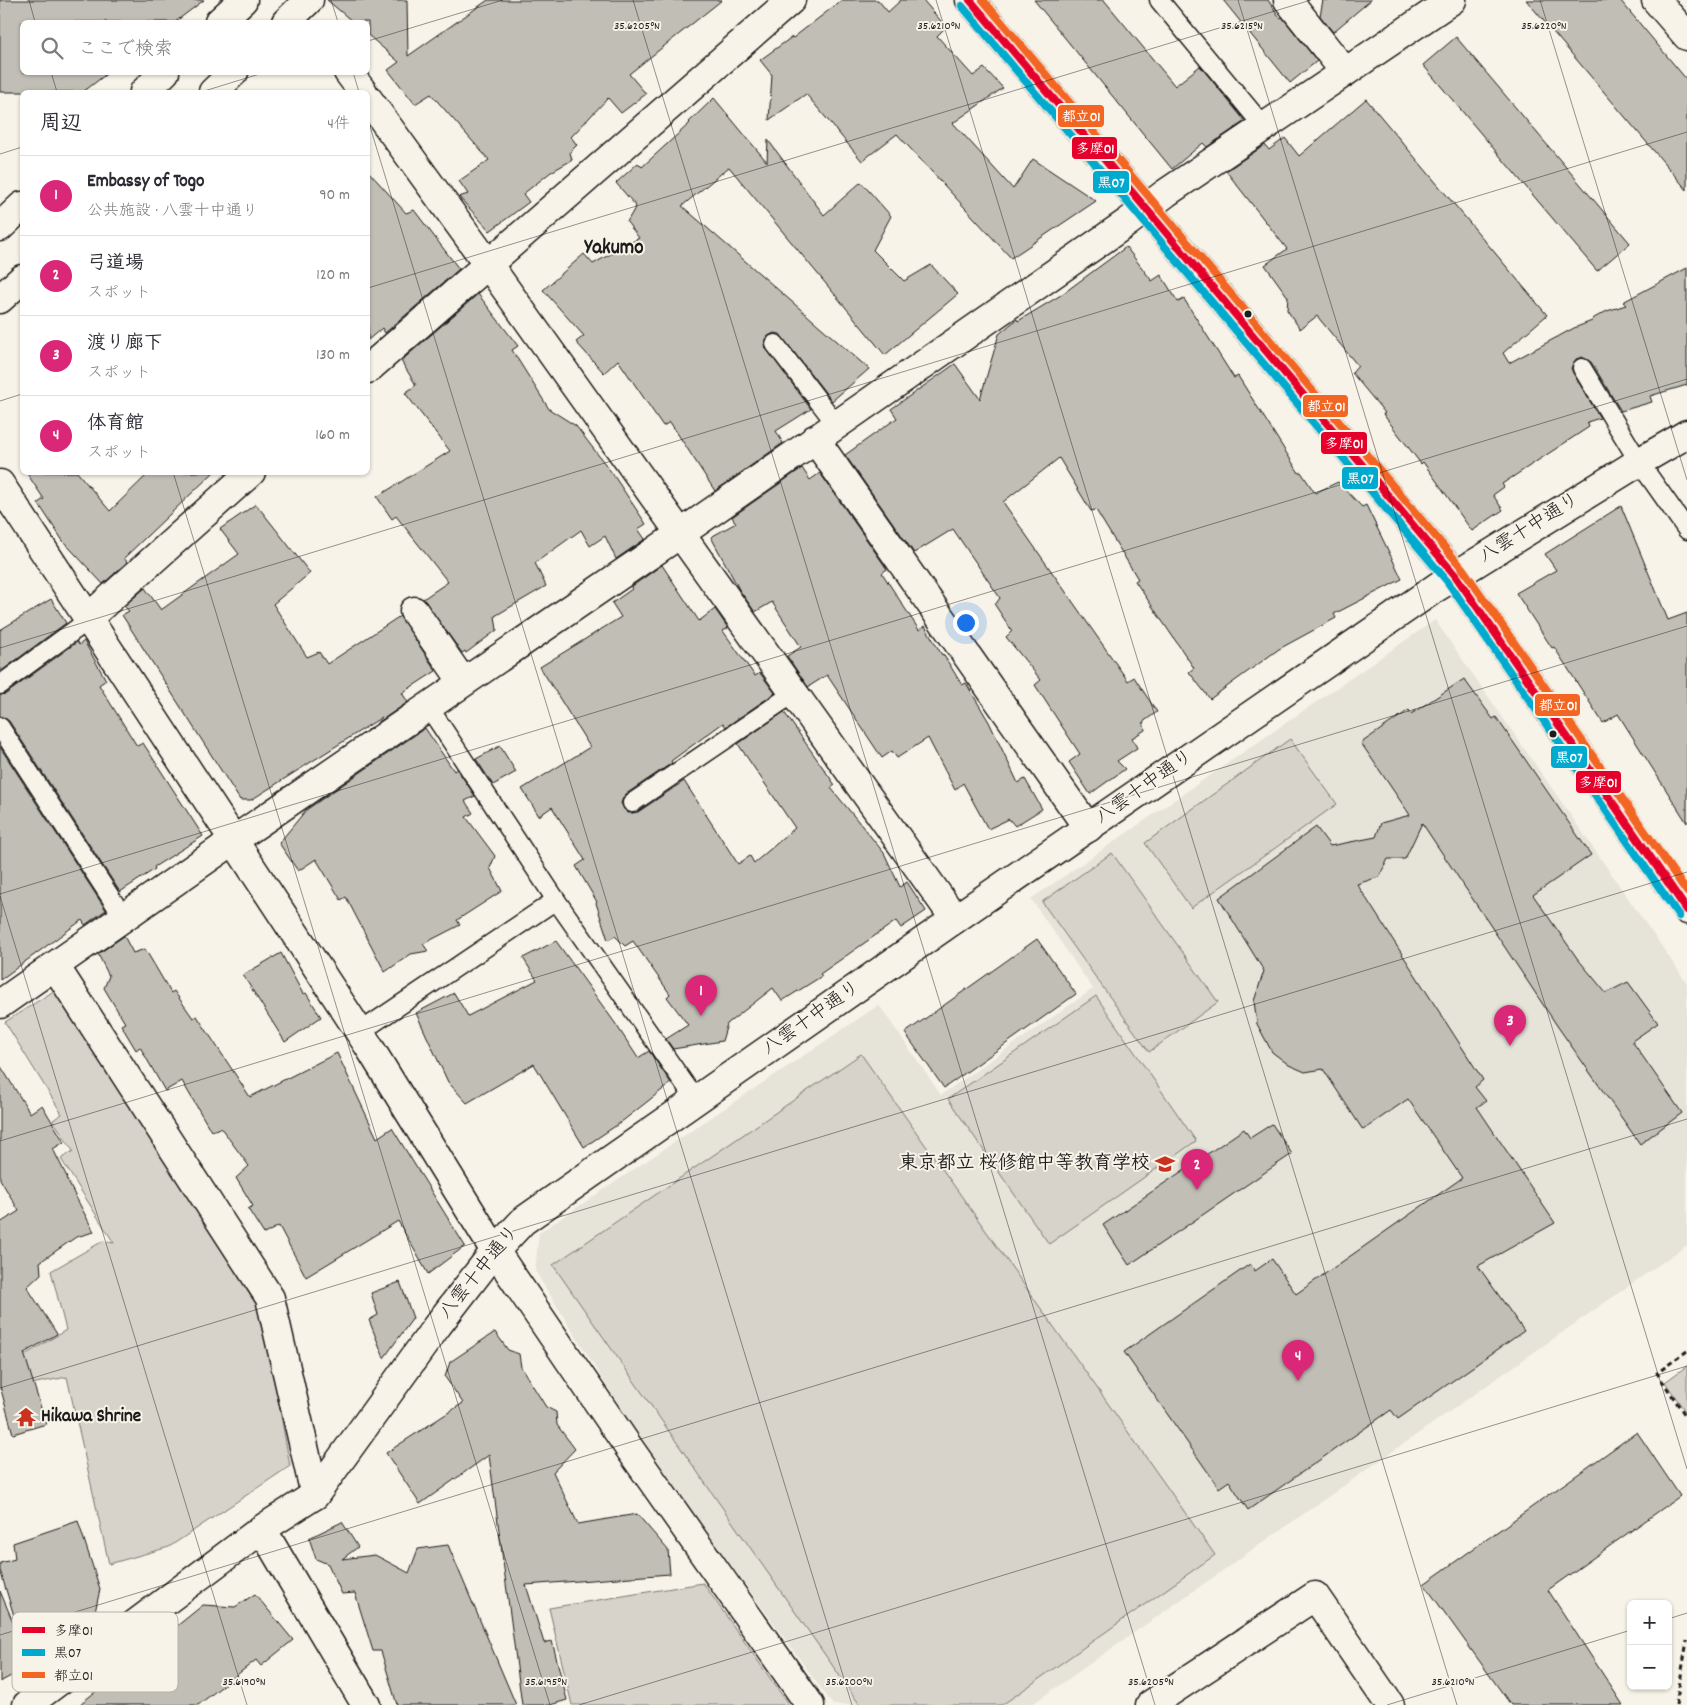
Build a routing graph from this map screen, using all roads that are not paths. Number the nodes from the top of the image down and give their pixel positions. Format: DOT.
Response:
graph roads {
  1 [pos="243,0"];
  2 [pos="791,0"];
  3 [pos="970,0"];
  4 [pos="1159,0"];
  5 [pos="1288,0"];
  6 [pos="1452,0"];
  7 [pos="1656,0"];
  8 [pos="221,20"];
  9 [pos="1687,36"];
  10 [pos="1345,72"];
  11 [pos="162,75"];
  12 [pos="231,75"];
  13 [pos="350,75"];
  14 [pos="146,90"];
  15 [pos="216,90"];
  16 [pos="362,90"];
  17 [pos="370,102"];
  18 [pos="1264,127"];
  19 [pos="20,208"];
  20 [pos="1145,209"];
  21 [pos="0,227"];
  22 [pos="488,264"];
  23 [pos="20,281"];
  24 [pos="0,300"];
  25 [pos="776,344"];
  26 [pos="370,367"];
  27 [pos="1582,368"];
  28 [pos="825,432"];
  29 [pos="1687,434"];
  30 [pos="1639,462"];
  31 [pos="248,475"];
  32 [pos="0,484"];
  33 [pos="1687,530"];
  34 [pos="680,534"];
  35 [pos="1455,575"];
  36 [pos="414,611"];
  37 [pos="87,618"];
  38 [pos="463,682"];
  39 [pos="0,685"];
  40 [pos="794,693"];
  41 [pos="428,706"];
  42 [pos="0,727"];
  43 [pos="632,803"];
  44 [pos="1088,828"];
  45 [pos="234,840"];
  46 [pos="556,900"];
  47 [pos="1687,910"];
  48 [pos="124,918"];
  49 [pos="955,919"];
  50 [pos="55,966"];
  51 [pos="0,1004"];
  52 [pos="360,1032"];
  53 [pos="696,1100"];
  54 [pos="495,1251"];
  55 [pos="315,1495"];
  56 [pos="262,1529"];
  57 [pos="151,1612"];
  58 [pos="44,1692"];
  59 [pos="27,1705"];
  60 [pos="366,1705"];
  61 [pos="810,1705"];
  62 [pos="1150,1705"];
  63 [pos="1390,1705"];
  1 -- 8 [label="street"];
  2 -- 22 [label="street"];
  3 -- 20 [label="street"];
  4 -- 18 [label="lane"];
  5 -- 10 [label="street"];
  6 -- 10 [label="street"];
  7 -- 9 [label="street"];
  10 -- 18 [label="street"];
  11 -- 14 [label="street"];
  12 -- 15 [label="street"];
  13 -- 16 [label="street"];
  17 -- 22 [label="street"];
  18 -- 20 [label="street"];
  19 -- 21 [label="street"];
  20 -- 28 [label="street"];
  20 -- 35 [label="street"];
  22 -- 26 [label="street"];
  22 -- 34 [label="street"];
  23 -- 24 [label="street"];
  25 -- 28 [label="lane"];
  27 -- 30 [label="lane"];
  28 -- 34 [label="street"];
  28 -- 44 [label="street"];
  29 -- 30 [label="street, 八雲十中通り"];
  30 -- 33 [label="lane"];
  30 -- 35 [label="street, 八雲十中通り"];
  31 -- 37 [label="street"];
  32 -- 37 [label="street"];
  34 -- 38 [label="street"];
  34 -- 40 [label="street"];
  35 -- 44 [label="street, 八雲十中通り"];
  35 -- 47 [label="street"];
  36 -- 38 [label="street"];
  37 -- 39 [label="lane"];
  37 -- 45 [label="street"];
  38 -- 41 [label="street"];
  40 -- 43 [label="lane"];
  40 -- 49 [label="street"];
  41 -- 45 [label="street"];
  41 -- 46 [label="lane"];
  42 -- 48 [label="lane"];
  44 -- 49 [label="street, 八雲十中通り"];
  45 -- 48 [label="street"];
  45 -- 52 [label="street"];
  46 -- 52 [label="lane"];
  46 -- 53 [label="lane"];
  48 -- 50 [label="street"];
  49 -- 53 [label="street, 八雲十中通り"];
  50 -- 51 [label="street"];
  50 -- 55 [label="street"];
  52 -- 54 [label="street"];
  53 -- 54 [label="street, 八雲十中通り"];
  54 -- 55 [label="street, 八雲十中通り"];
  54 -- 61 [label="street"];
  55 -- 56 [label="street, 八雲十中通り"];
  56 -- 57 [label="street, 八雲十中通り"];
  56 -- 60 [label="street"];
  58 -- 59 [label="street, 八雲十中通り"];
  62 -- 63 [label="street"];
}
